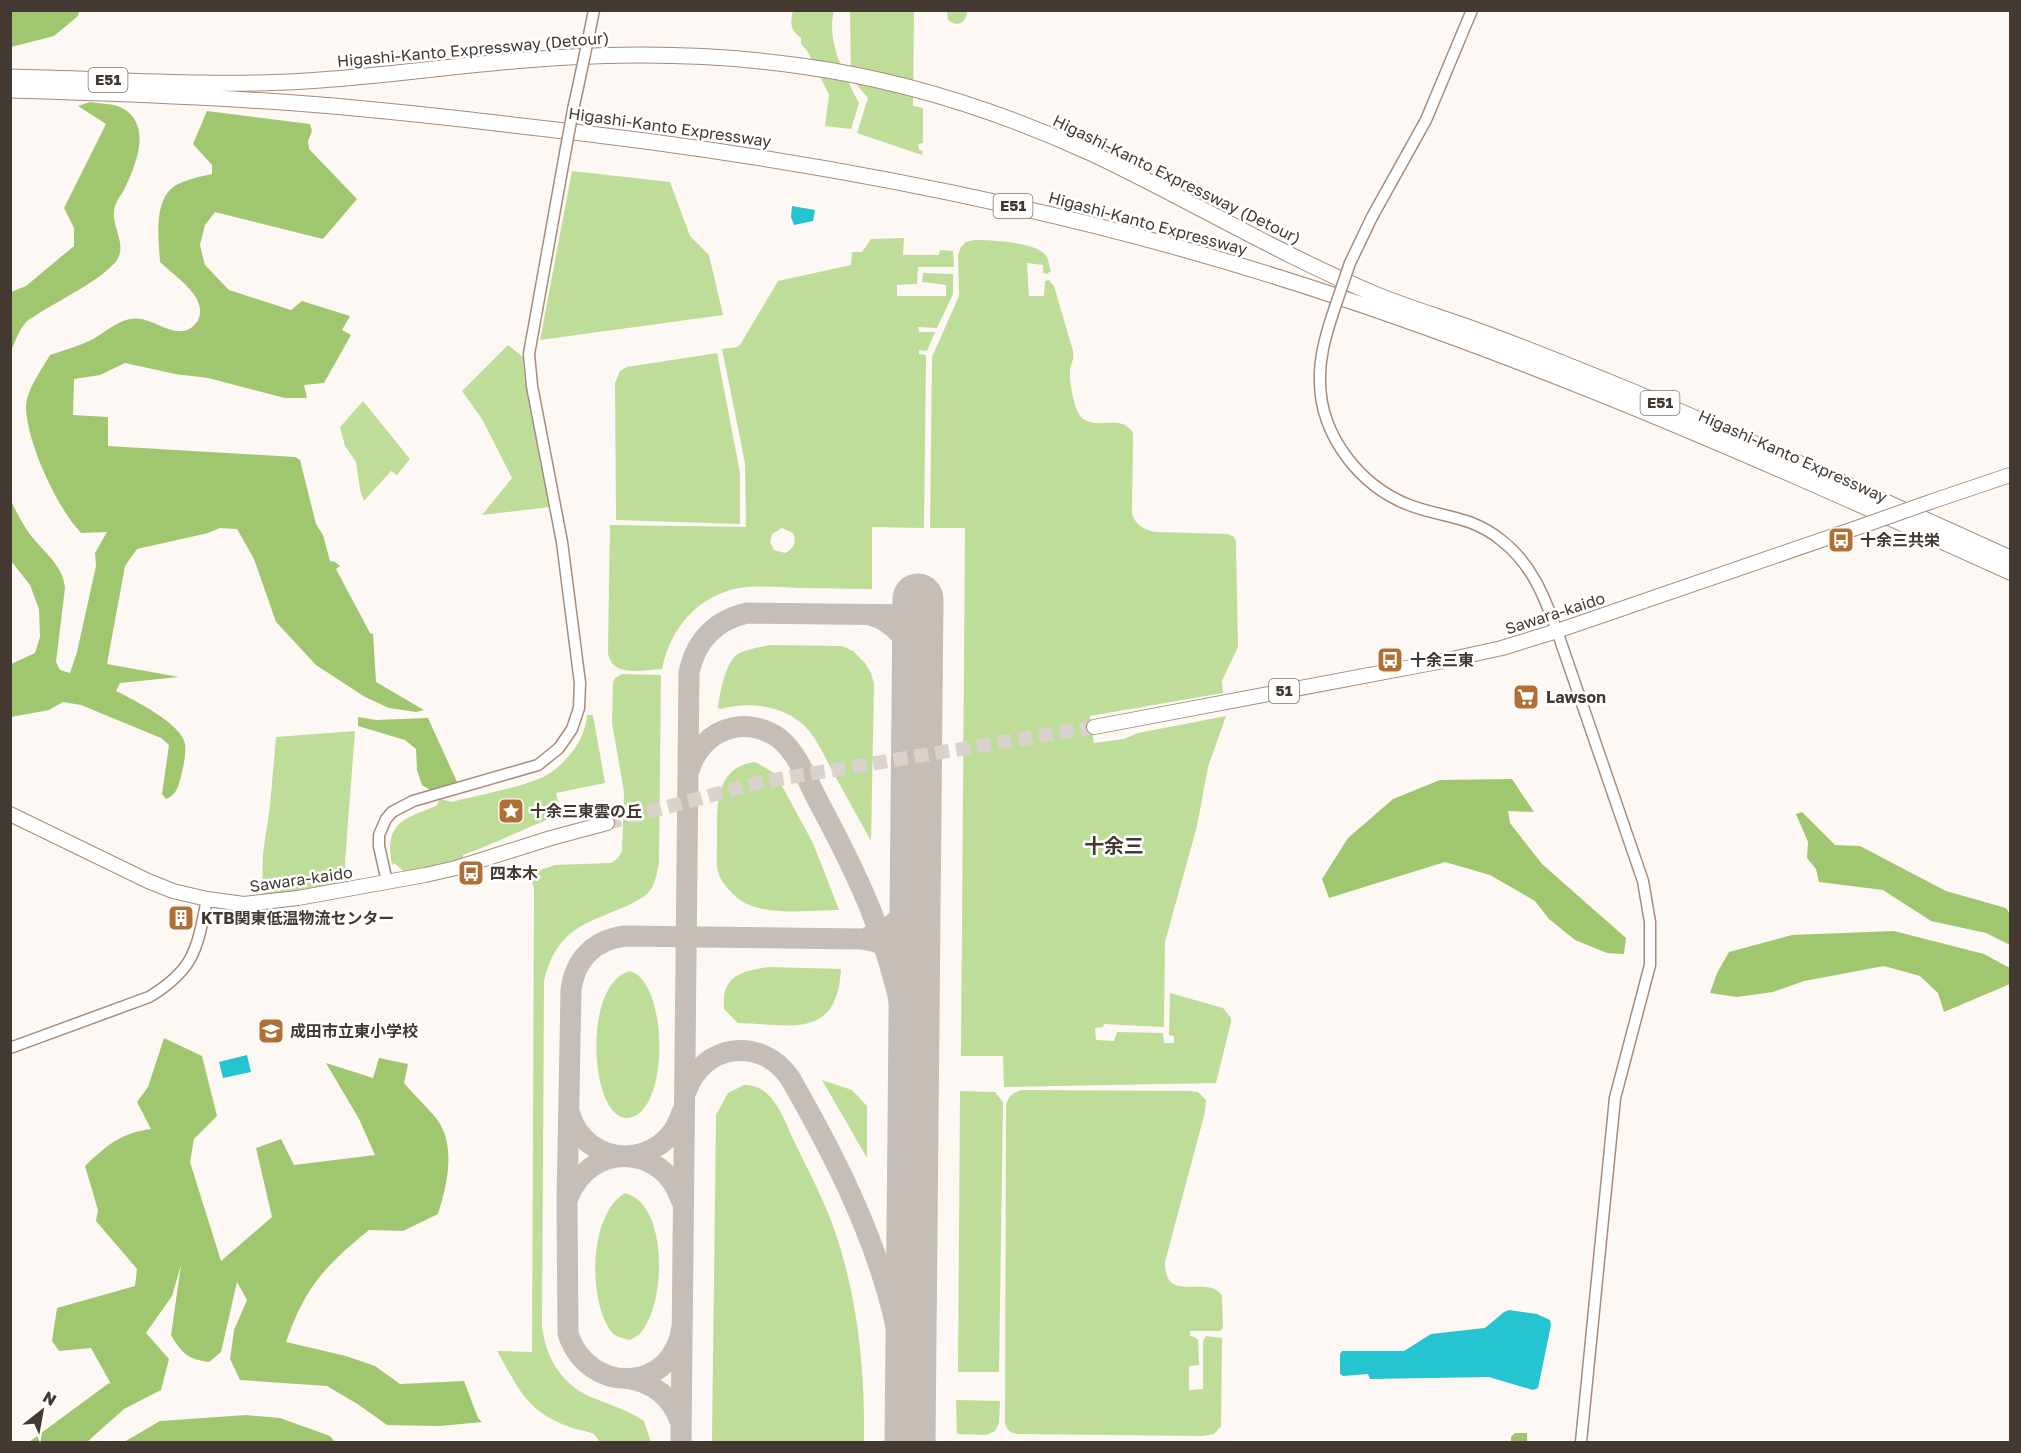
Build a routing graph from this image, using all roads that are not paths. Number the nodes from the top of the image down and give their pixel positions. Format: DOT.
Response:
graph roads {
  1 [pos="594,10"];
  2 [pos="1472,10"];
  3 [pos="10,77"];
  4 [pos="10,90"];
  5 [pos="1379,296"];
  6 [pos="2010,475"];
  7 [pos="1936,524"];
  8 [pos="1961,550"];
  9 [pos="2010,553"];
  10 [pos="2010,558"];
  11 [pos="2010,572"];
  12 [pos="2010,577"];
  13 [pos="1557,631"];
  14 [pos="1094,727"];
  15 [pos="10,814"];
  16 [pos="607,823"];
  17 [pos="387,882"];
  18 [pos="207,899"];
  19 [pos="10,1048"];
  20 [pos="1581,1443"];
  1 -- 17 [label="street, bridge"];
  2 -- 13 [label="street, bridge"];
  3 -- 5 [label="highway, Higashi-Kanto Expressway (Detour) / E51"];
  4 -- 8 [label="highway, Higashi-Kanto Expressway / E51"];
  5 -- 7 [label="highway, Higashi-Kanto Expressway / E51"];
  6 -- 13 [label="highway, Sawara-kaido / 51, bridge"];
  7 -- 9 [label="highway"];
  7 -- 10 [label="highway, Higashi-Kanto Expressway / E51"];
  8 -- 11 [label="highway, Higashi-Kanto Expressway / E51"];
  8 -- 12 [label="highway"];
  13 -- 14 [label="highway, Sawara-kaido / 51"];
  13 -- 20 [label="street"];
  15 -- 18 [label="highway, Sawara-kaido"];
  16 -- 17 [label="highway, Sawara-kaido"];
  17 -- 18 [label="highway, Sawara-kaido"];
  18 -- 19 [label="street"];
}
